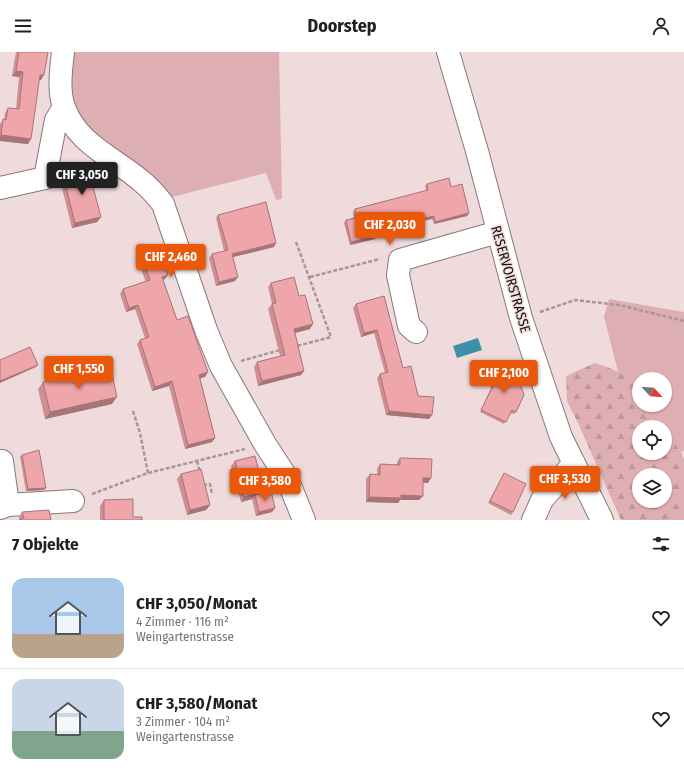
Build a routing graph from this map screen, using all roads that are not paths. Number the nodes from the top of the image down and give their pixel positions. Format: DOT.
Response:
graph roads {
  1 [pos="63,52"];
  2 [pos="448,52"];
  3 [pos="64,106"];
  4 [pos="0,188"];
  5 [pos="498,232"];
  6 [pos="416,332"];
  7 [pos="2,461"];
  8 [pos="574,464"];
  9 [pos="73,501"];
  10 [pos="4,506"];
  11 [pos="304,520"];
  12 [pos="533,520"];
  13 [pos="602,520"];
  1 -- 3 [label="street"];
  2 -- 5 [label="street, RESERVOIRSTRASSE"];
  3 -- 4 [label="street"];
  3 -- 11 [label="street"];
  5 -- 6 [label="street"];
  5 -- 8 [label="street, RESERVOIRSTRASSE"];
  7 -- 10 [label="street"];
  8 -- 12 [label="street"];
  8 -- 13 [label="street, RESERVOIRSTRASSE"];
  9 -- 10 [label="street"];
}
